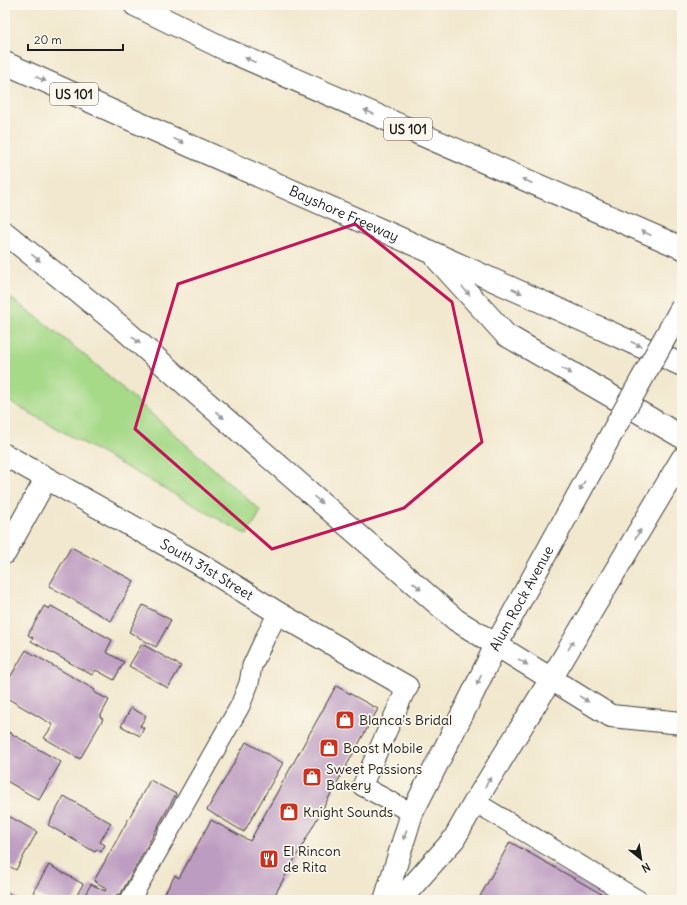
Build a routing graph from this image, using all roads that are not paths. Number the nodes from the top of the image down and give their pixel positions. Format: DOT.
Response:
graph roads {
  1 [pos="135,5"];
  2 [pos="5,63"];
  3 [pos="5,234"];
  4 [pos="682,248"];
  5 [pos="431,252"];
  6 [pos="682,307"];
  7 [pos="682,365"];
  8 [pos="682,438"];
  9 [pos="5,456"];
  10 [pos="682,459"];
  11 [pos="46,479"];
  12 [pos="5,553"];
  13 [pos="278,613"];
  14 [pos="496,645"];
  15 [pos="551,679"];
  16 [pos="407,687"];
  17 [pos="682,723"];
  18 [pos="475,802"];
  19 [pos="412,813"];
  20 [pos="130,900"];
  21 [pos="385,900"];
  22 [pos="400,900"];
  23 [pos="638,900"];
  4 -- 1 [label="main road, US 101, one-way"];
  2 -- 5 [label="main road, Bayshore Freeway / US 101, one-way"];
  3 -- 14 [label="main road, one-way"];
  5 -- 7 [label="main road, Bayshore Freeway / US 101, one-way"];
  5 -- 8 [label="main road, one-way"];
  6 -- 14 [label="main road, Alum Rock Avenue, one-way, bridge"];
  9 -- 11 [label="main road, South 31st Street"];
  15 -- 10 [label="main road, one-way"];
  11 -- 12 [label="main road"];
  11 -- 13 [label="main road, South 31st Street"];
  13 -- 16 [label="main road, South 31st Street"];
  13 -- 20 [label="lane"];
  14 -- 15 [label="main road, one-way"];
  14 -- 19 [label="main road, Alum Rock Avenue, one-way"];
  15 -- 17 [label="main road, one-way"];
  18 -- 15 [label="main road, one-way"];
  16 -- 19 [label="lane"];
  18 -- 22 [label="main road"];
  18 -- 23 [label="lane"];
  19 -- 21 [label="main road, Alum Rock Avenue, one-way"];
}
